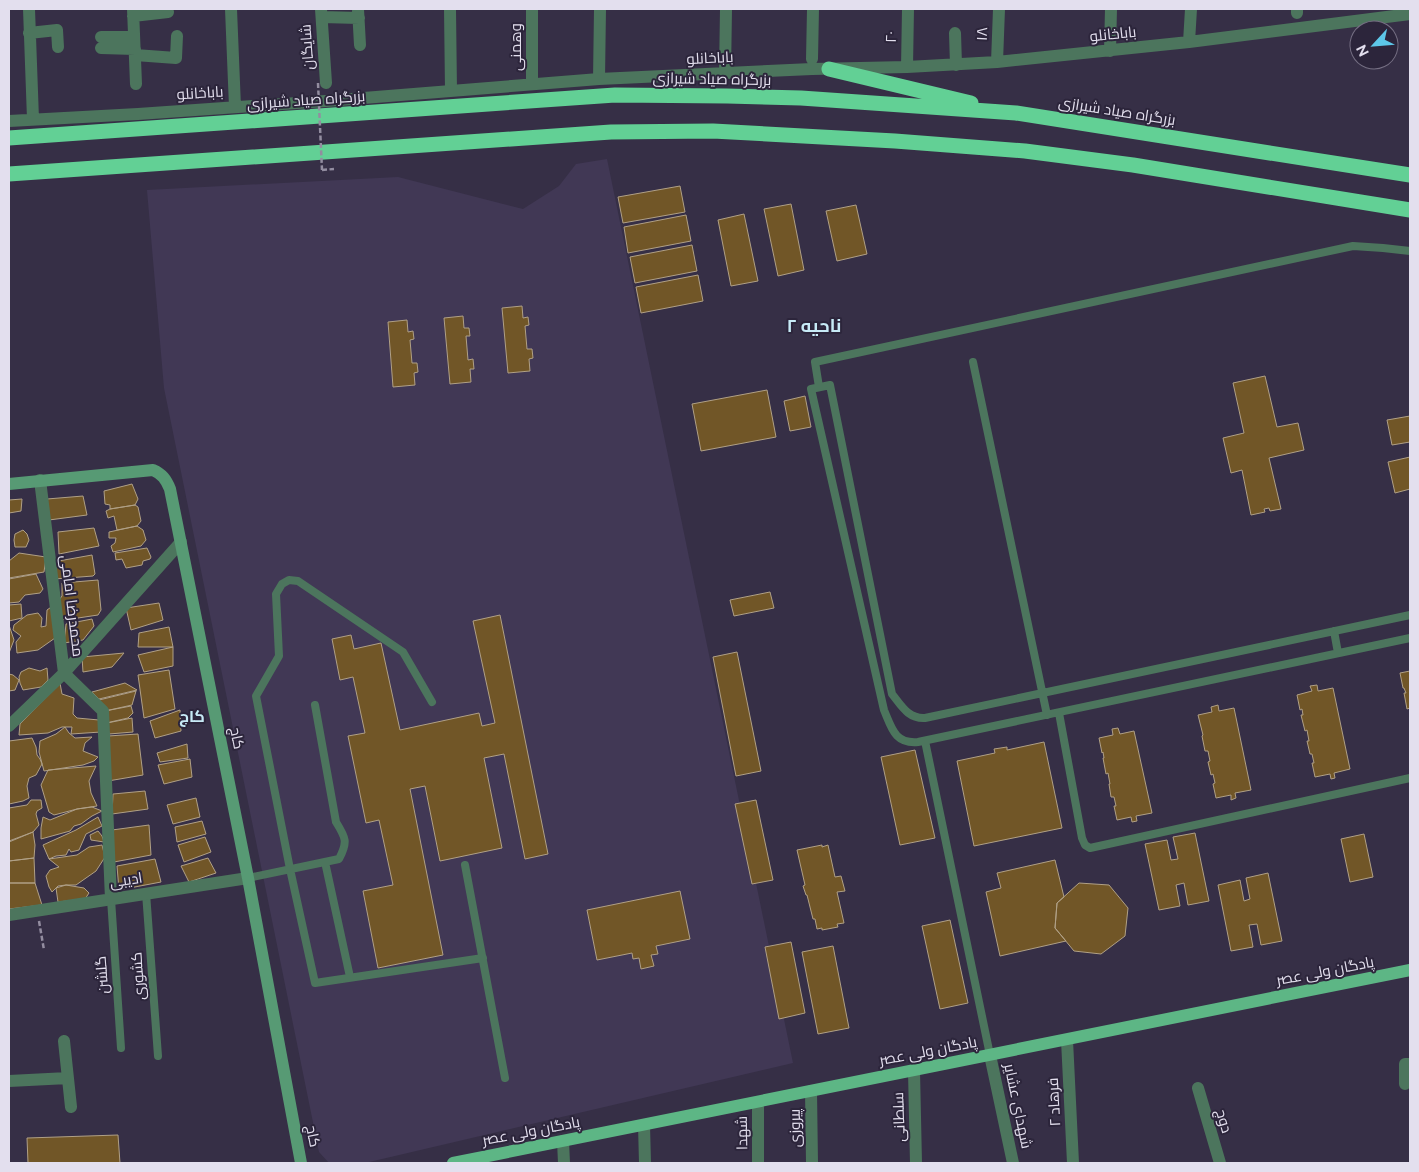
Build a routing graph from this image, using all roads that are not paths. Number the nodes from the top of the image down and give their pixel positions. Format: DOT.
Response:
graph roads {
  1 [pos="29,9"];
  2 [pos="231,9"];
  3 [pos="450,9"];
  4 [pos="532,9"];
  5 [pos="600,9"];
  6 [pos="726,9"];
  7 [pos="813,9"];
  8 [pos="908,9"];
  9 [pos="999,9"];
  10 [pos="1111,9"];
  11 [pos="1191,9"];
  12 [pos="133,12"];
  13 [pos="168,12"];
  14 [pos="321,13"];
  15 [pos="359,13"];
  16 [pos="1378,13"];
  17 [pos="1410,14"];
  18 [pos="29,33"];
  19 [pos="954,33"];
  20 [pos="178,36"];
  21 [pos="101,42"];
  22 [pos="1189,42"];
  23 [pos="360,44"];
  24 [pos="58,47"];
  25 [pos="134,47"];
  26 [pos="1110,51"];
  27 [pos="812,59"];
  28 [pos="997,62"];
  29 [pos="956,65"];
  30 [pos="906,67"];
  31 [pos="829,69"];
  32 [pos="725,74"];
  33 [pos="599,79"];
  34 [pos="322,83"];
  35 [pos="136,84"];
  36 [pos="532,84"];
  37 [pos="450,92"];
  38 [pos="235,107"];
  39 [pos="1016,114"];
  40 [pos="33,119"];
  41 [pos="9,120"];
  42 [pos="9,138"];
  43 [pos="9,174"];
  44 [pos="1410,175"];
  45 [pos="1410,210"];
  46 [pos="1410,252"];
  47 [pos="973,362"];
  48 [pos="819,387"];
  49 [pos="40,480"];
  50 [pos="9,484"];
  51 [pos="181,542"];
  52 [pos="1410,615"];
  53 [pos="1334,631"];
  54 [pos="1410,638"];
  55 [pos="1338,653"];
  56 [pos="64,673"];
  57 [pos="1042,694"];
  58 [pos="432,702"];
  59 [pos="315,705"];
  60 [pos="1058,713"];
  61 [pos="1047,715"];
  62 [pos="9,726"];
  63 [pos="925,741"];
  64 [pos="1410,778"];
  65 [pos="325,862"];
  66 [pos="465,865"];
  67 [pos="290,869"];
  68 [pos="248,878"];
  69 [pos="146,893"];
  70 [pos="111,899"];
  71 [pos="9,915"];
  72 [pos="483,958"];
  73 [pos="1410,970"];
  74 [pos="350,977"];
  75 [pos="1067,1040"];
  76 [pos="64,1041"];
  77 [pos="121,1048"];
  78 [pos="990,1055"];
  79 [pos="158,1056"];
  80 [pos="1410,1064"];
  81 [pos="914,1070"];
  82 [pos="68,1078"];
  83 [pos="505,1078"];
  84 [pos="9,1081"];
  85 [pos="1405,1084"];
  86 [pos="1198,1088"];
  87 [pos="811,1091"];
  88 [pos="758,1102"];
  89 [pos="71,1107"];
  90 [pos="644,1125"];
  91 [pos="562,1141"];
  92 [pos="301,1163"];
  93 [pos="453,1163"];
  94 [pos="564,1163"];
  95 [pos="645,1163"];
  96 [pos="758,1163"];
  97 [pos="812,1163"];
  98 [pos="916,1163"];
  99 [pos="1013,1163"];
  100 [pos="1073,1163"];
  101 [pos="1220,1163"];
  1 -- 18 [label="street"];
  2 -- 38 [label="street"];
  3 -- 37 [label="street"];
  4 -- 36 [label="street, وهمنی"];
  5 -- 33 [label="street"];
  6 -- 32 [label="street"];
  7 -- 27 [label="street"];
  8 -- 30 [label="street, ۲۰"];
  9 -- 28 [label="street, ۱۸"];
  10 -- 26 [label="street"];
  11 -- 22 [label="street"];
  12 -- 13 [label="street"];
  12 -- 25 [label="street"];
  14 -- 15 [label="street"];
  14 -- 34 [label="street, شایگان"];
  15 -- 23 [label="street"];
  16 -- 17 [label="street, باباخانلو"];
  16 -- 22 [label="street, باباخانلو"];
  18 -- 24 [label="street"];
  18 -- 40 [label="street"];
  19 -- 29 [label="street"];
  20 -- 25 [label="street"];
  21 -- 25 [label="street"];
  22 -- 26 [label="street, باباخانلو"];
  25 -- 35 [label="street"];
  26 -- 28 [label="street, باباخانلو"];
  28 -- 29 [label="street, باباخانلو"];
  29 -- 30 [label="street, باباخانلو"];
  30 -- 31 [label="street, باباخانلو"];
  31 -- 32 [label="street, باباخانلو"];
  31 -- 39 [label="highway"];
  32 -- 33 [label="street, باباخانلو"];
  33 -- 36 [label="street, باباخانلو"];
  36 -- 37 [label="street, باباخانلو"];
  37 -- 38 [label="street, باباخانلو"];
  38 -- 40 [label="street, باباخانلو"];
  39 -- 42 [label="highway, بزرگراه صیاد شیرازی"];
  39 -- 44 [label="highway, بزرگراه صیاد شیرازی"];
  40 -- 41 [label="street, باباخانلو"];
  43 -- 45 [label="highway"];
  46 -- 48 [label="lane"];
  47 -- 57 [label="lane"];
  48 -- 57 [label="lane"];
  48 -- 63 [label="lane"];
  49 -- 50 [label="main road, کاج"];
  49 -- 51 [label="main road, کاج"];
  49 -- 56 [label="street, محمدرضا امامی"];
  51 -- 56 [label="street"];
  51 -- 68 [label="main road, کاج"];
  52 -- 53 [label="lane"];
  53 -- 55 [label="lane"];
  53 -- 57 [label="lane"];
  54 -- 55 [label="lane"];
  55 -- 60 [label="lane"];
  56 -- 62 [label="street"];
  56 -- 70 [label="street, محمدرضا امامی"];
  57 -- 61 [label="lane"];
  58 -- 67 [label="lane"];
  59 -- 65 [label="lane"];
  60 -- 61 [label="lane"];
  60 -- 64 [label="lane"];
  61 -- 63 [label="lane"];
  63 -- 78 [label="lane"];
  65 -- 67 [label="lane"];
  65 -- 74 [label="lane"];
  66 -- 72 [label="lane"];
  67 -- 68 [label="lane"];
  67 -- 74 [label="lane"];
  68 -- 69 [label="street, ادیبی"];
  68 -- 92 [label="main road, کاج"];
  69 -- 70 [label="street, ادیبی"];
  69 -- 79 [label="lane, کشوری"];
  70 -- 71 [label="street, ادیبی"];
  70 -- 77 [label="lane, گلشن"];
  72 -- 74 [label="lane"];
  72 -- 83 [label="lane"];
  73 -- 75 [label="main road, پادگان ولی عصر"];
  75 -- 78 [label="main road, پادگان ولی عصر"];
  75 -- 100 [label="street, فرهاد ۲"];
  76 -- 82 [label="street"];
  78 -- 81 [label="main road, پادگان ولی عصر"];
  78 -- 99 [label="street, شهدای عشایر"];
  80 -- 85 [label="street"];
  81 -- 87 [label="main road, پادگان ولی عصر"];
  81 -- 98 [label="street, سلطانی"];
  82 -- 84 [label="street"];
  82 -- 89 [label="street"];
  86 -- 101 [label="street, دوج"];
  87 -- 88 [label="main road, پادگان ولی عصر"];
  87 -- 97 [label="street, پیروزی"];
  88 -- 90 [label="main road, پادگان ولی عصر"];
  88 -- 96 [label="street, شهدا"];
  90 -- 91 [label="main road, پادگان ولی عصر"];
  90 -- 95 [label="street"];
  91 -- 93 [label="main road, پادگان ولی عصر"];
  91 -- 94 [label="street"];
}
